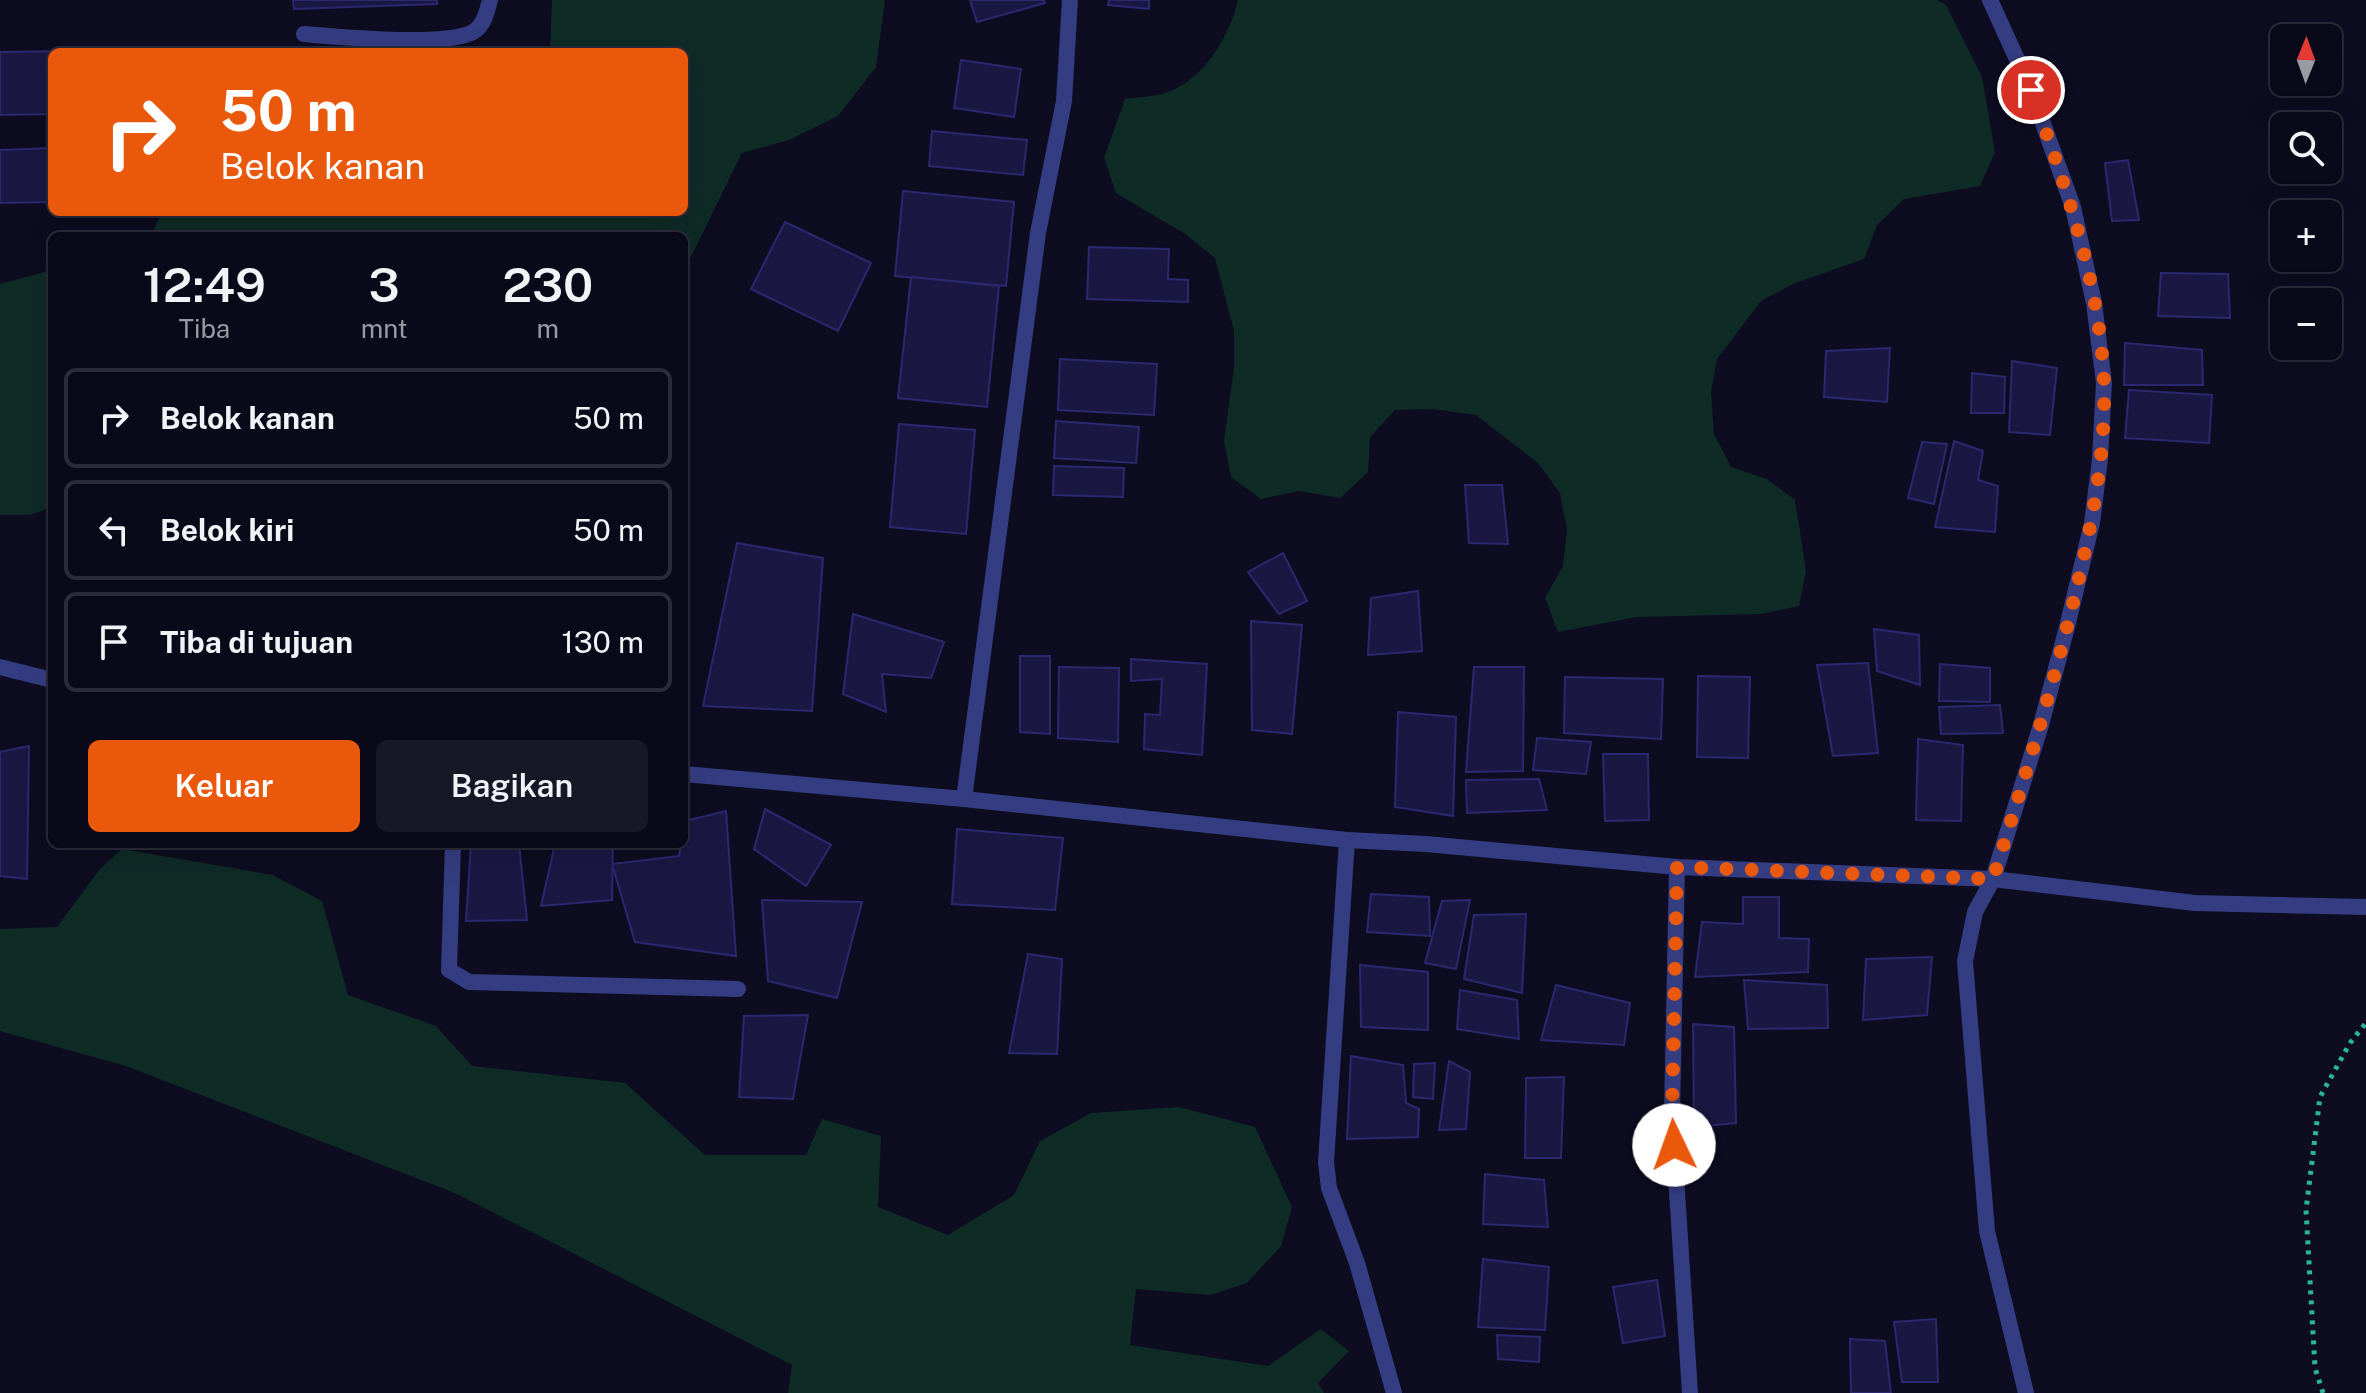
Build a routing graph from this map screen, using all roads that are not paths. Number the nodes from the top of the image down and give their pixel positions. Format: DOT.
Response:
graph roads {
  1 [pos="490,0"];
  2 [pos="1070,0"];
  3 [pos="1990,0"];
  4 [pos="304,34"];
  5 [pos="0,667"];
  6 [pos="48,679"];
  7 [pos="688,774"];
  8 [pos="964,799"];
  9 [pos="1347,840"];
  10 [pos="453,848"];
  11 [pos="1677,867"];
  12 [pos="1993,879"];
  13 [pos="2366,907"];
  14 [pos="738,989"];
  15 [pos="1394,1393"];
  16 [pos="1690,1393"];
  17 [pos="2026,1393"];
  1 -- 4 [label="street"];
  2 -- 8 [label="street"];
  3 -- 12 [label="street"];
  5 -- 6 [label="street"];
  7 -- 8 [label="street"];
  8 -- 9 [label="street"];
  9 -- 11 [label="street"];
  9 -- 15 [label="street"];
  10 -- 14 [label="street"];
  11 -- 12 [label="street"];
  11 -- 16 [label="street"];
  12 -- 13 [label="street"];
  12 -- 17 [label="street"];
}
